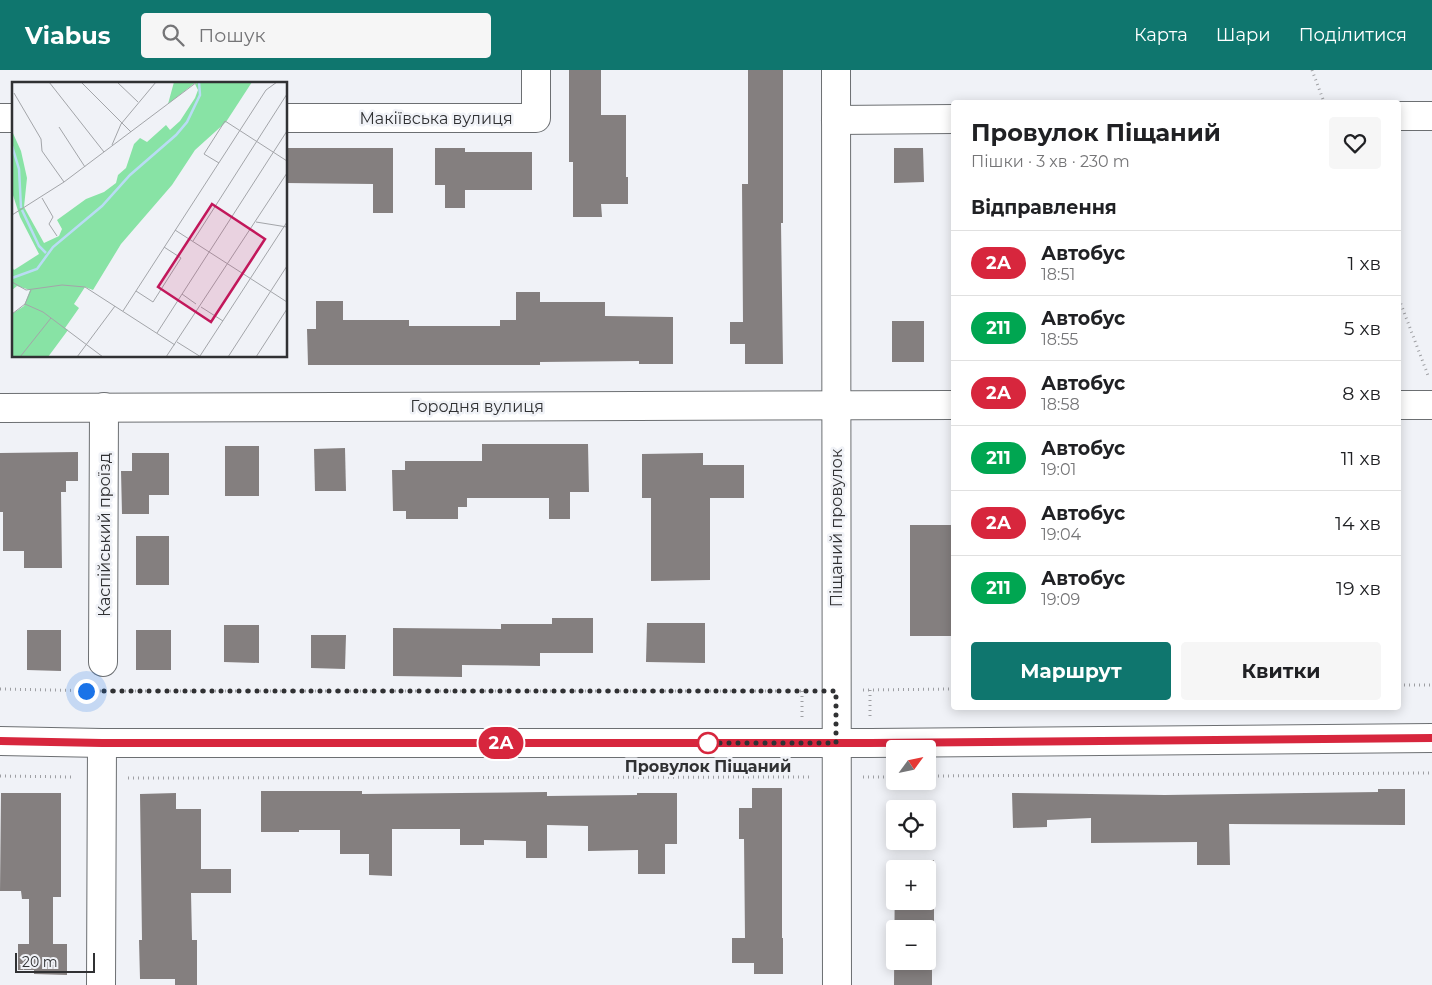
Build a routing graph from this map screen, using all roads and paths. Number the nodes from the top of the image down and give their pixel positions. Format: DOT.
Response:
graph roads {
  1 [pos="536,70"];
  2 [pos="836,70"];
  3 [pos="1312,70"];
  4 [pos="1323,100"];
  5 [pos="1401,116"];
  6 [pos="1432,116"];
  7 [pos="288,118"];
  8 [pos="951,119"];
  9 [pos="836,120"];
  10 [pos="1401,304"];
  11 [pos="1432,387"];
  12 [pos="836,405"];
  13 [pos="951,405"];
  14 [pos="1401,405"];
  15 [pos="1432,405"];
  16 [pos="104,407"];
  17 [pos="0,408"];
  18 [pos="103,662"];
  19 [pos="1432,685"];
  20 [pos="1401,686"];
  21 [pos="0,689"];
  22 [pos="951,689"];
  23 [pos="836,691"];
  24 [pos="1432,738"];
  25 [pos="0,741"];
  26 [pos="102,743"];
  27 [pos="836,743"];
  28 [pos="1432,773"];
  29 [pos="0,776"];
  30 [pos="936,776"];
  31 [pos="836,777"];
  32 [pos="886,777"];
  33 [pos="102,778"];
  34 [pos="101,985"];
  35 [pos="837,985"];
  1 -- 7 [label="street, Макіївська вулиця"];
  2 -- 9 [label="street, Піщаний провулок"];
  3 -- 4 [label="path"];
  5 -- 6 [label="street"];
  8 -- 9 [label="street"];
  9 -- 12 [label="street, Піщаний провулок"];
  10 -- 11 [label="path"];
  12 -- 13 [label="street, Городня вулиця"];
  12 -- 16 [label="street, Городня вулиця"];
  12 -- 23 [label="street, Піщаний провулок"];
  14 -- 15 [label="street"];
  16 -- 17 [label="street, Городня вулиця"];
  16 -- 18 [label="street, Каспійський проїзд"];
  19 -- 20 [label="path"];
  21 -- 23 [label="path"];
  22 -- 23 [label="path"];
  23 -- 27 [label="street, Піщаний провулок"];
  24 -- 27 [label="street"];
  25 -- 26 [label="street"];
  26 -- 27 [label="street"];
  26 -- 33 [label="street"];
  27 -- 31 [label="street, Піщаний провулок"];
  28 -- 30 [label="path"];
  29 -- 33 [label="path"];
  31 -- 32 [label="path"];
  31 -- 33 [label="path"];
  31 -- 35 [label="street, Піщаний провулок"];
  33 -- 34 [label="street"];
}
